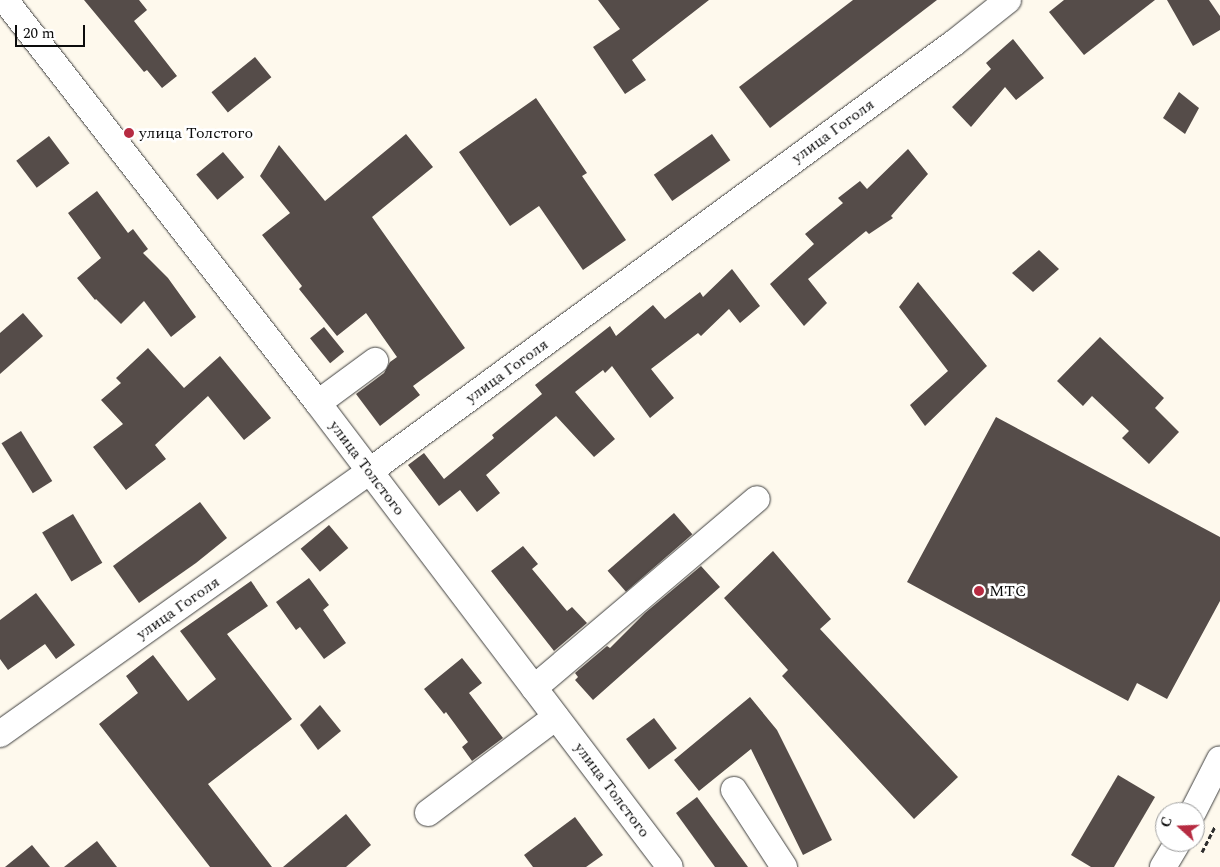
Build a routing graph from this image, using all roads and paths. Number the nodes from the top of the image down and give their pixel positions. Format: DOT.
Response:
graph roads {
  1 [pos="5,0"];
  2 [pos="1008,0"];
  3 [pos="375,361"];
  4 [pos="318,403"];
  5 [pos="370,471"];
  6 [pos="757,499"];
  7 [pos="534,688"];
  8 [pos="556,717"];
  9 [pos="0,734"];
  10 [pos="1220,759"];
  11 [pos="734,790"];
  12 [pos="1198,802"];
  13 [pos="428,813"];
  14 [pos="1216,825"];
  15 [pos="1172,852"];
  16 [pos="1199,858"];
  17 [pos="670,867"];
  18 [pos="784,867"];
  19 [pos="1163,867"];
  1 -- 4 [label="street, улица Толстого"];
  2 -- 5 [label="street, улица Гоголя"];
  3 -- 4 [label="street"];
  4 -- 5 [label="street, улица Толстого"];
  5 -- 7 [label="street, улица Толстого"];
  5 -- 9 [label="street, улица Гоголя"];
  6 -- 7 [label="street"];
  7 -- 8 [label="street, улица Толстого"];
  8 -- 13 [label="street"];
  8 -- 17 [label="street, улица Толстого"];
  10 -- 12 [label="street"];
  11 -- 18 [label="street"];
  14 -- 16 [label="path"];
  15 -- 19 [label="street"];
}
